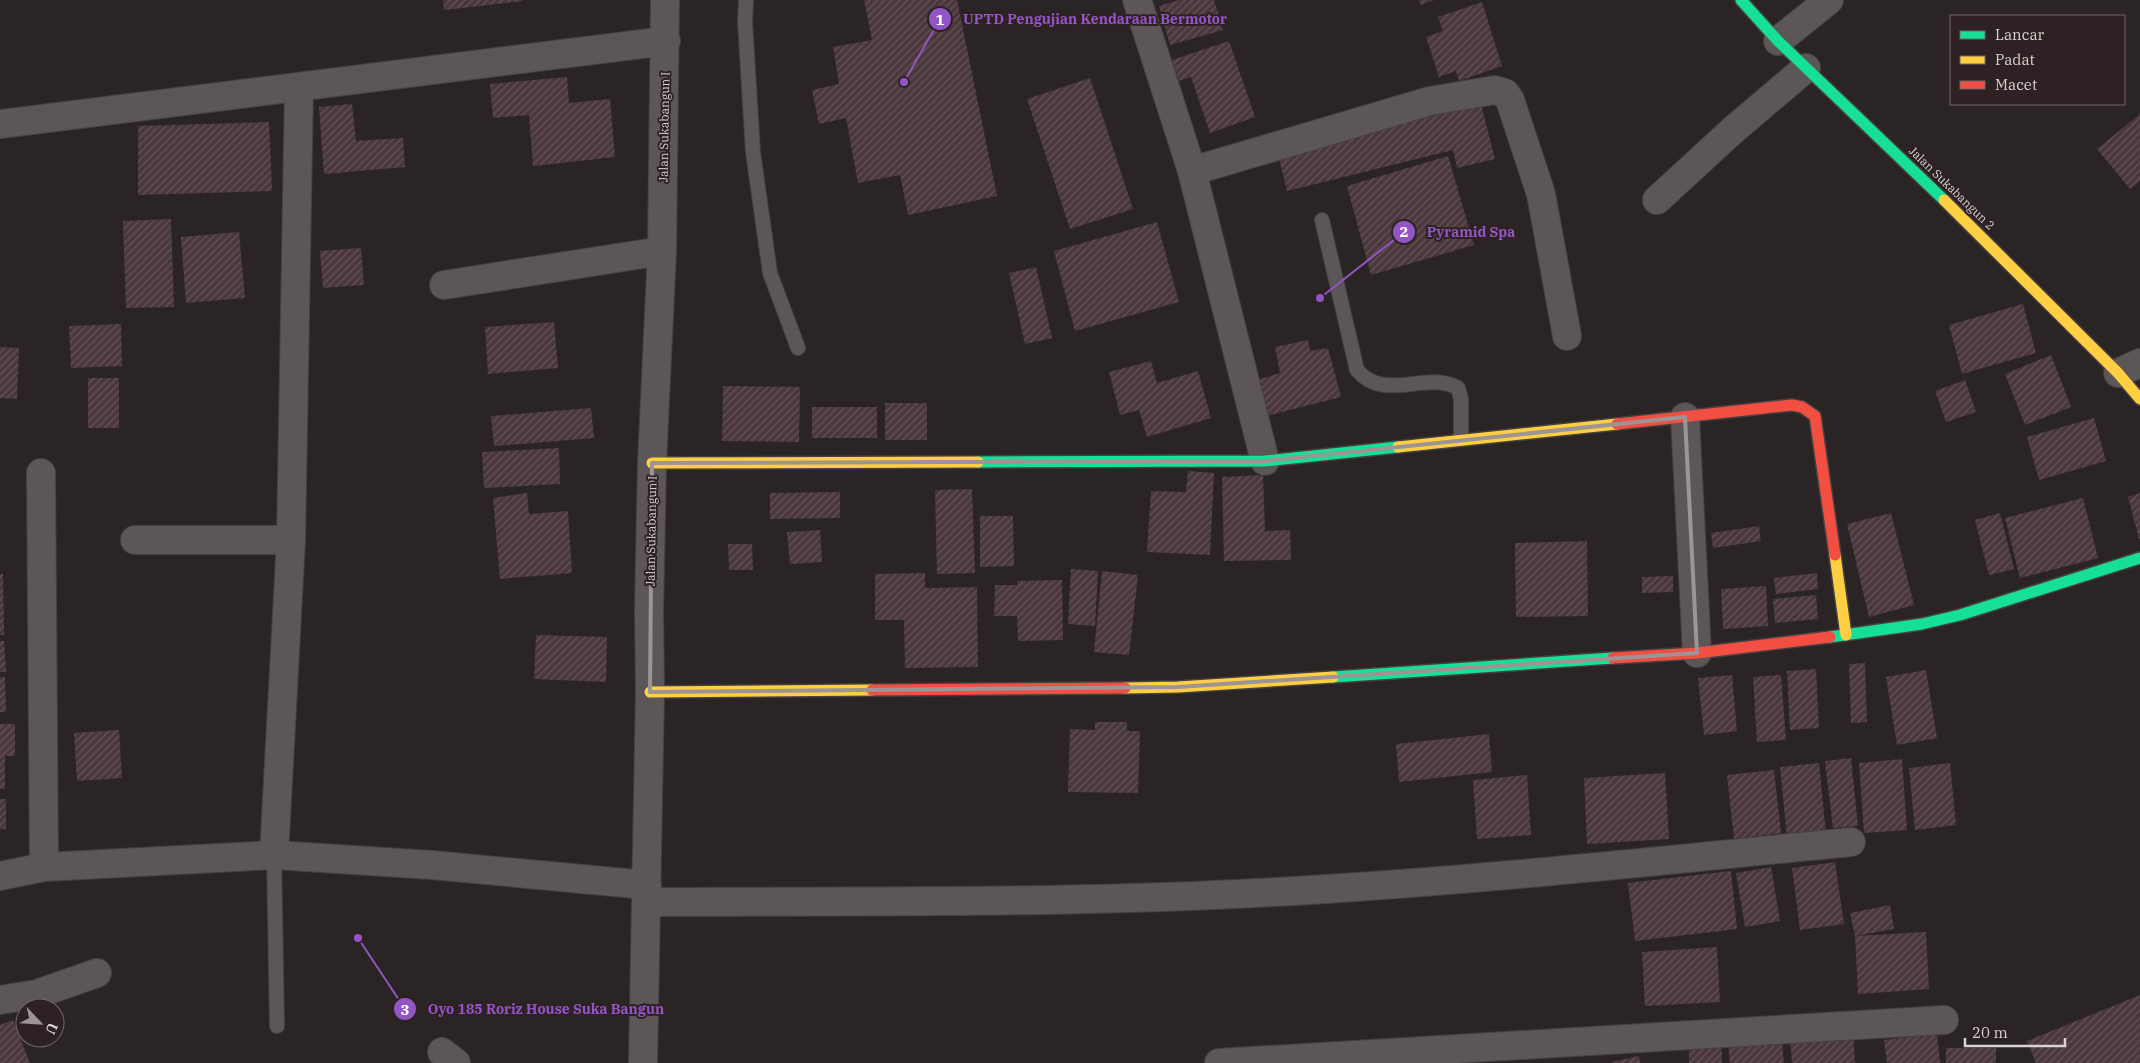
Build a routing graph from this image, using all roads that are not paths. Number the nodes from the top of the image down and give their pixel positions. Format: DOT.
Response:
graph roads {
  1 [pos="665,0"];
  2 [pos="746,0"];
  3 [pos="1137,0"];
  4 [pos="1741,0"];
  5 [pos="1829,0"];
  6 [pos="666,41"];
  7 [pos="1778,41"];
  8 [pos="1806,68"];
  9 [pos="299,87"];
  10 [pos="0,124"];
  11 [pos="1192,171"];
  12 [pos="1656,200"];
  13 [pos="1322,220"];
  14 [pos="662,251"];
  15 [pos="444,285"];
  16 [pos="1567,336"];
  17 [pos="798,348"];
  18 [pos="2129,368"];
  19 [pos="2140,400"];
  20 [pos="1685,417"];
  21 [pos="1461,439"];
  22 [pos="1265,461"];
  23 [pos="652,463"];
  24 [pos="41,473"];
  25 [pos="135,540"];
  26 [pos="291,540"];
  27 [pos="2140,558"];
  28 [pos="1846,636"];
  29 [pos="1697,653"];
  30 [pos="650,692"];
  31 [pos="1851,842"];
  32 [pos="274,855"];
  33 [pos="44,867"];
  34 [pos="0,876"];
  35 [pos="647,894"];
  36 [pos="97,973"];
  37 [pos="0,1000"];
  38 [pos="1944,1020"];
  39 [pos="277,1026"];
  40 [pos="643,1063"];
  41 [pos="1219,1063"];
  1 -- 6 [label="street, Jalan Sukabangun I"];
  2 -- 17 [label="lane"];
  3 -- 11 [label="street"];
  4 -- 7 [label="street, Jalan Sukabangun 2"];
  5 -- 7 [label="street"];
  6 -- 9 [label="street"];
  6 -- 14 [label="street, Jalan Sukabangun I"];
  7 -- 8 [label="street, Jalan Sukabangun 2"];
  8 -- 12 [label="street"];
  8 -- 18 [label="street, Jalan Sukabangun 2"];
  9 -- 10 [label="street"];
  9 -- 26 [label="street"];
  11 -- 16 [label="street"];
  11 -- 22 [label="street"];
  13 -- 21 [label="lane"];
  14 -- 15 [label="street"];
  14 -- 23 [label="street, Jalan Sukabangun I"];
  18 -- 19 [label="street, Jalan Sukabangun 2"];
  20 -- 21 [label="street"];
  20 -- 28 [label="street"];
  20 -- 29 [label="street"];
  21 -- 22 [label="street"];
  22 -- 23 [label="street"];
  23 -- 30 [label="street, Jalan Sukabangun I"];
  24 -- 33 [label="street"];
  25 -- 26 [label="street"];
  26 -- 32 [label="street"];
  27 -- 28 [label="street"];
  28 -- 29 [label="street"];
  29 -- 30 [label="street"];
  30 -- 35 [label="street, Jalan Sukabangun I"];
  31 -- 35 [label="street"];
  32 -- 33 [label="street"];
  32 -- 35 [label="street"];
  32 -- 39 [label="lane"];
  33 -- 34 [label="street"];
  35 -- 40 [label="street, Jalan Sukabangun I"];
  36 -- 37 [label="street"];
  38 -- 41 [label="street"];
}
